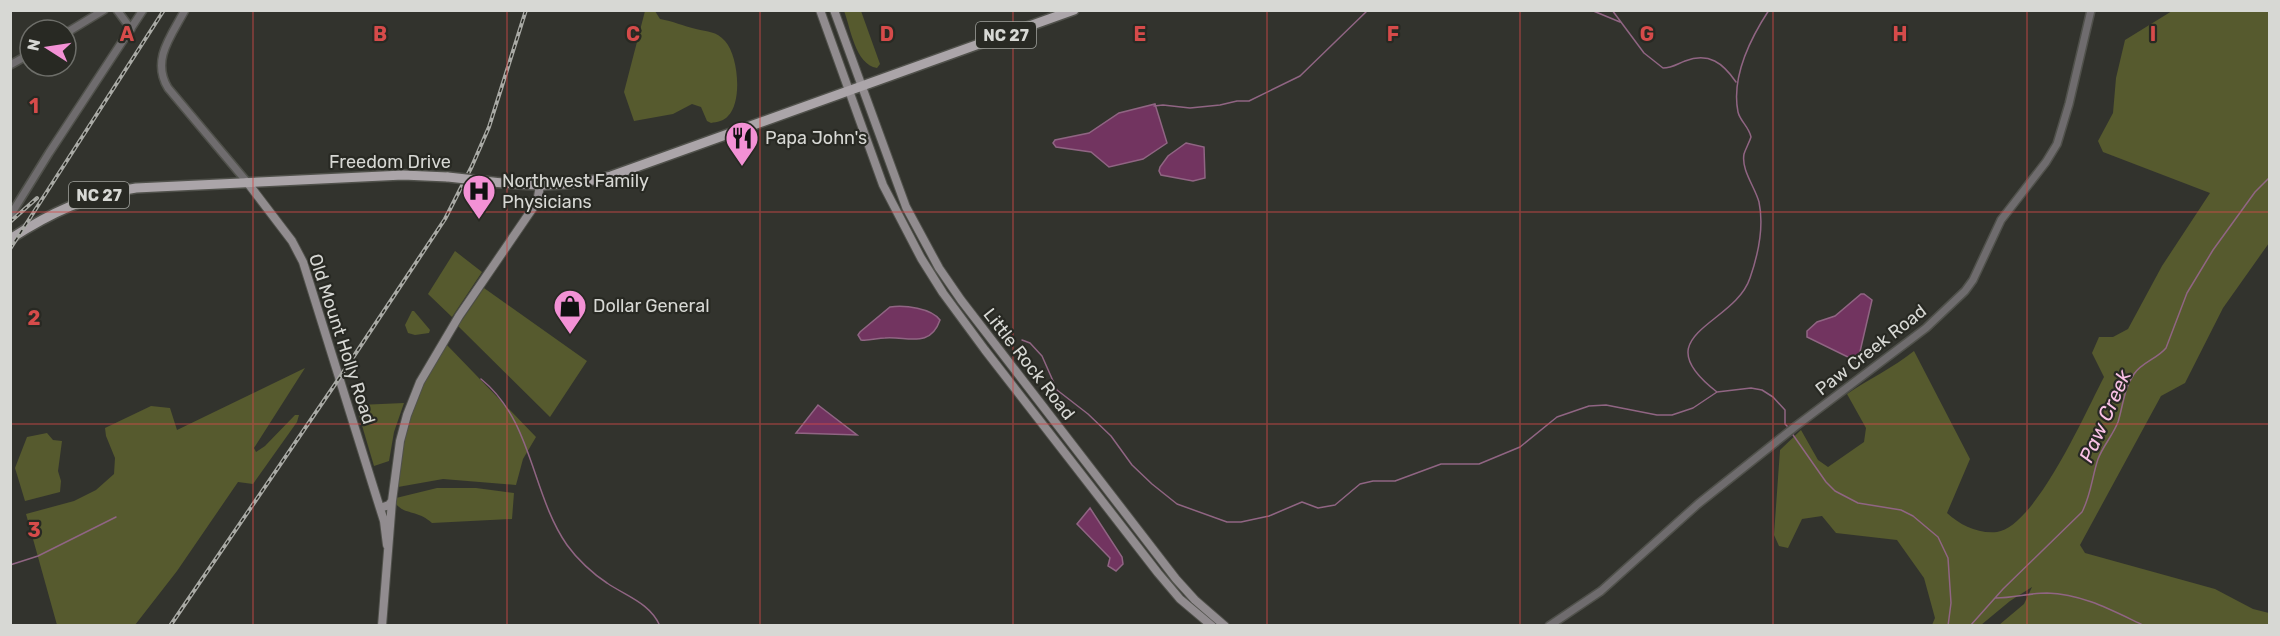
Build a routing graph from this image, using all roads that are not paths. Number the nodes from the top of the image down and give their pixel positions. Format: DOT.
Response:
graph roads {
  1 [pos="104,10"];
  2 [pos="117,10"];
  3 [pos="142,10"];
  4 [pos="185,10"];
  5 [pos="820,10"];
  6 [pos="834,10"];
  7 [pos="1074,10"];
  8 [pos="2091,10"];
  9 [pos="78,26"];
  10 [pos="131,29"];
  11 [pos="861,87"];
  12 [pos="849,92"];
  13 [pos="247,182"];
  14 [pos="540,186"];
  15 [pos="10,216"];
  16 [pos="10,239"];
  17 [pos="392,501"];
  18 [pos="380,508"];
  19 [pos="387,546"];
  20 [pos="382,626"];
  21 [pos="1212,626"];
  22 [pos="1225,626"];
  23 [pos="1549,626"];
  1 -- 9 [label="street"];
  2 -- 10 [label="street"];
  3 -- 10 [label="street"];
  4 -- 13 [label="street, Old Mount Holly Road"];
  5 -- 12 [label="main road, Little Rock Road"];
  6 -- 11 [label="main road, Little Rock Road"];
  7 -- 11 [label="main road, Freedom Drive / NC 27"];
  8 -- 23 [label="street, Paw Creek Road"];
  10 -- 15 [label="street"];
  11 -- 12 [label="main road, Freedom Drive / NC 27"];
  11 -- 22 [label="main road, Little Rock Road"];
  12 -- 14 [label="main road, Freedom Drive / NC 27"];
  12 -- 21 [label="main road, Little Rock Road"];
  13 -- 14 [label="main road, Freedom Drive / NC 27, bridge"];
  13 -- 16 [label="main road, Freedom Drive / NC 27"];
  13 -- 18 [label="main road, Old Mount Holly Road"];
  14 -- 17 [label="main road"];
  17 -- 18 [label="main road"];
  17 -- 19 [label="main road"];
  18 -- 19 [label="main road, Old Mount Holly Road"];
  19 -- 20 [label="main road"];
}
